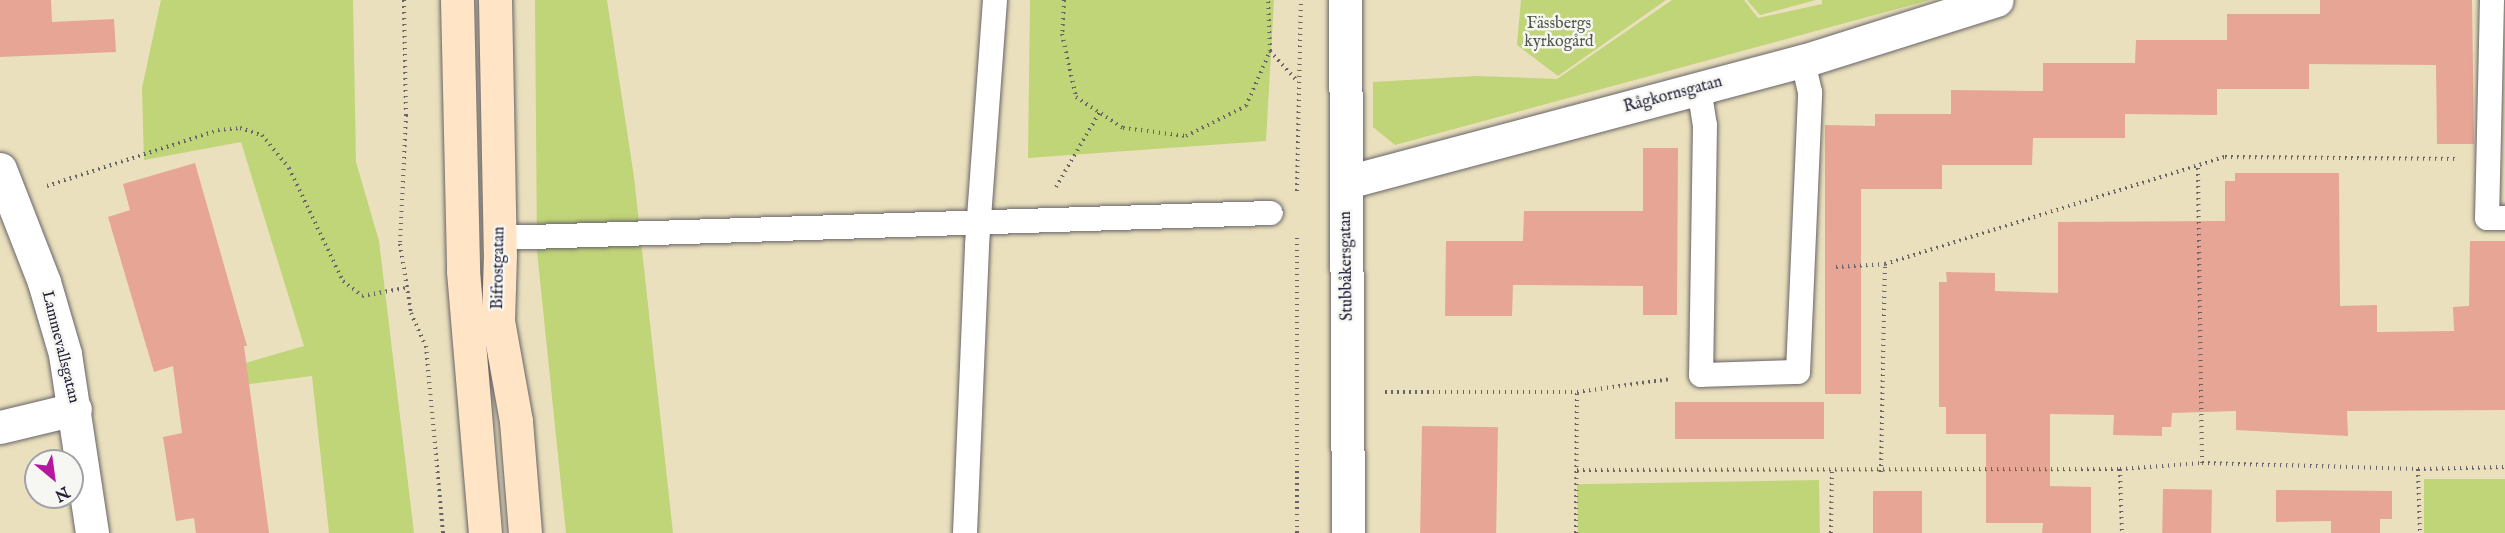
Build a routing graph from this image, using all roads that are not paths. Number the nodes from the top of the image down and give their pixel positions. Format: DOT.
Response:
graph roads {
  1 [pos="457,0"];
  2 [pos="495,0"];
  3 [pos="995,0"];
  4 [pos="1345,0"];
  5 [pos="1997,0"];
  6 [pos="2492,0"];
  7 [pos="1803,61"];
  8 [pos="1698,88"];
  9 [pos="1347,182"];
  10 [pos="6,183"];
  11 [pos="1271,213"];
  12 [pos="2505,218"];
  13 [pos="978,224"];
  14 [pos="500,238"];
  15 [pos="75,409"];
  16 [pos="0,427"];
  17 [pos="92,533"];
  18 [pos="485,533"];
  19 [pos="525,533"];
  20 [pos="965,533"];
  21 [pos="1348,533"];
  1 -- 18 [label="main road, Bifrostgatan"];
  2 -- 14 [label="main road, Bifrostgatan"];
  3 -- 13 [label="lane"];
  4 -- 9 [label="street, Stubbåkersgatan"];
  5 -- 7 [label="street, Rågkornsgatan"];
  6 -- 12 [label="lane"];
  7 -- 8 [label="street, Rågkornsgatan"];
  7 -- 8 [label="lane"];
  8 -- 9 [label="street, Rågkornsgatan"];
  9 -- 21 [label="street, Stubbåkersgatan"];
  10 -- 15 [label="street, Lammevallsgatan"];
  11 -- 13 [label="lane"];
  13 -- 14 [label="lane"];
  13 -- 20 [label="lane"];
  14 -- 19 [label="main road, Bifrostgatan"];
  15 -- 16 [label="street"];
  15 -- 17 [label="street, Lammevallsgatan"];
}
